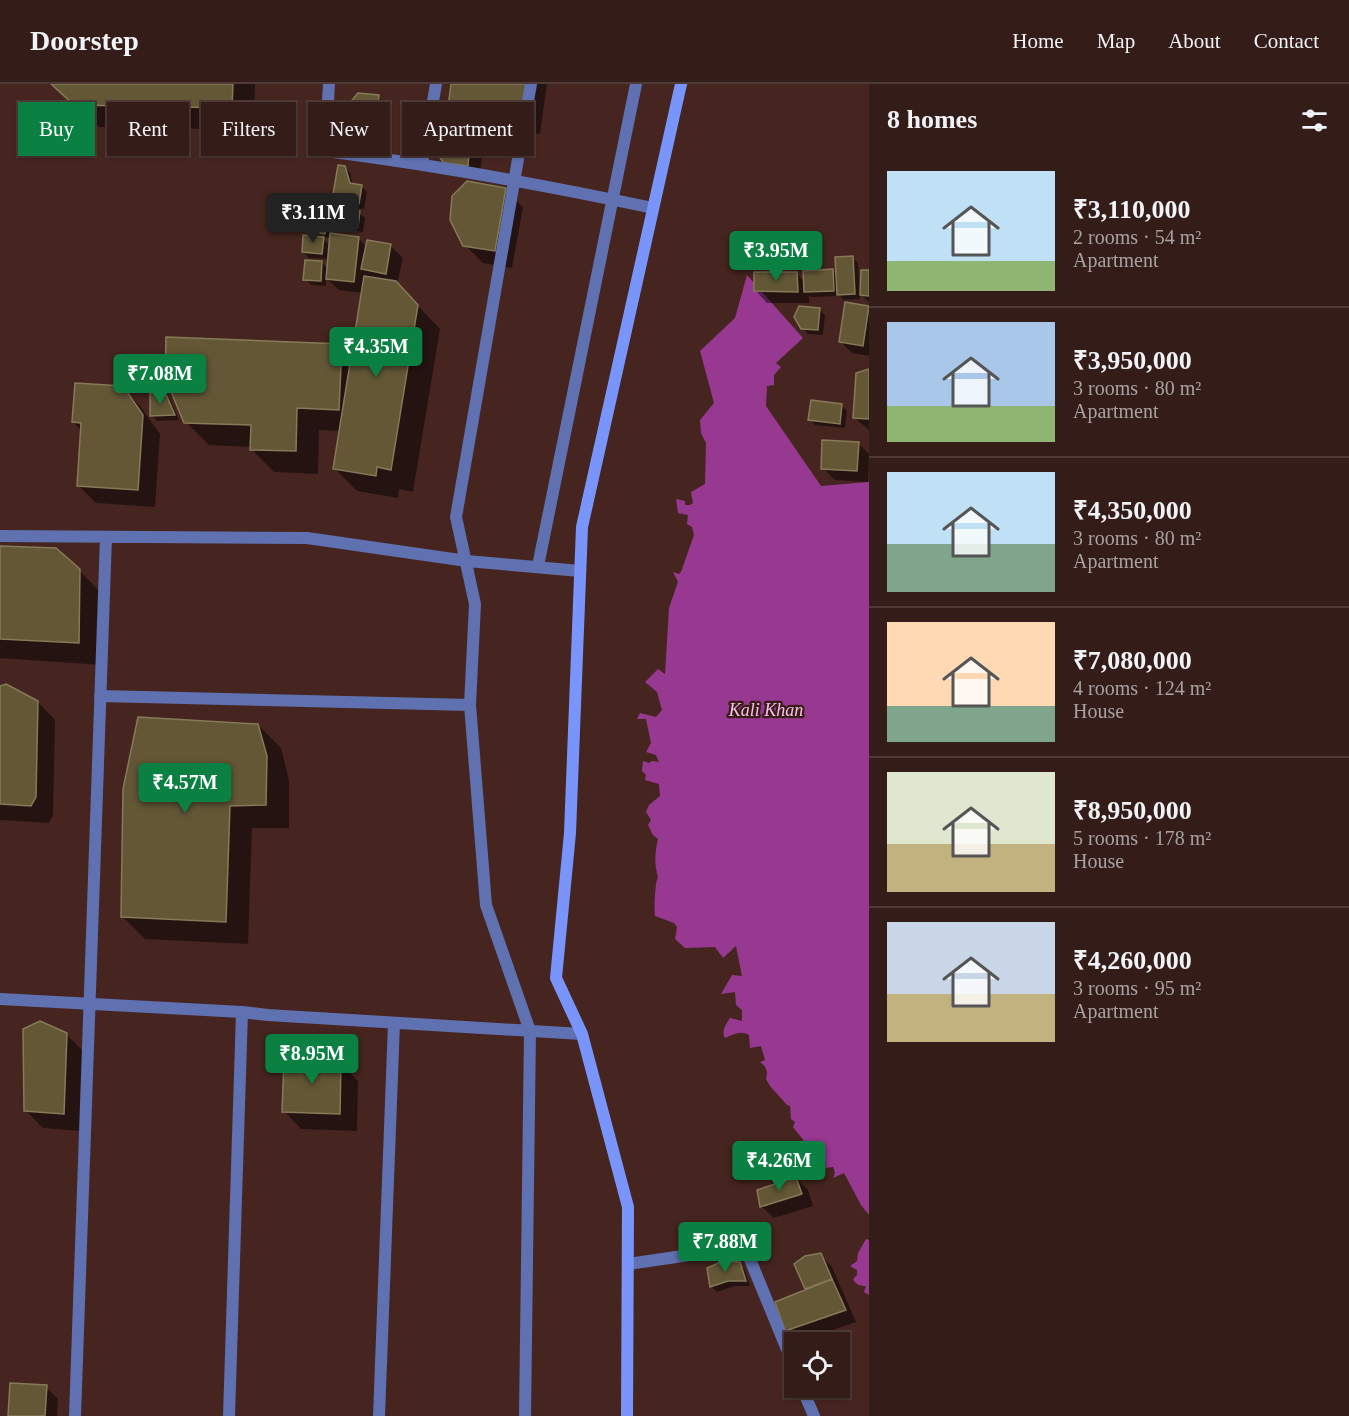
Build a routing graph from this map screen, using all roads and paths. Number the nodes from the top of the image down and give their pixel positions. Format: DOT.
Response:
graph roads {
  1 [pos="329,84"];
  2 [pos="436,84"];
  3 [pos="531,84"];
  4 [pos="636,84"];
  5 [pos="681,84"];
  6 [pos="422,164"];
  7 [pos="515,179"];
  8 [pos="611,199"];
  9 [pos="653,208"];
  10 [pos="0,536"];
  11 [pos="106,537"];
  12 [pos="467,561"];
  13 [pos="538,566"];
  14 [pos="580,571"];
  15 [pos="100,696"];
  16 [pos="470,705"];
  17 [pos="0,999"];
  18 [pos="89,1004"];
  19 [pos="242,1011"];
  20 [pos="394,1023"];
  21 [pos="530,1031"];
  22 [pos="582,1034"];
  23 [pos="628,1264"];
  24 [pos="784,1343"];
  25 [pos="806,1398"];
  26 [pos="75,1416"];
  27 [pos="229,1416"];
  28 [pos="379,1416"];
  29 [pos="525,1416"];
  30 [pos="627,1416"];
  31 [pos="814,1416"];
  1 -- 6 [label="street"];
  2 -- 6 [label="street"];
  3 -- 7 [label="street"];
  4 -- 8 [label="street"];
  5 -- 9 [label="main road"];
  6 -- 7 [label="street"];
  7 -- 8 [label="street"];
  7 -- 12 [label="street"];
  8 -- 9 [label="street"];
  8 -- 13 [label="street"];
  9 -- 14 [label="main road"];
  10 -- 11 [label="street"];
  11 -- 12 [label="street"];
  11 -- 15 [label="street"];
  12 -- 13 [label="street"];
  12 -- 16 [label="street"];
  13 -- 14 [label="street"];
  14 -- 22 [label="main road"];
  15 -- 16 [label="street"];
  15 -- 18 [label="street"];
  16 -- 21 [label="street"];
  17 -- 18 [label="street"];
  18 -- 19 [label="street"];
  18 -- 26 [label="street"];
  19 -- 20 [label="street"];
  19 -- 27 [label="street"];
  20 -- 21 [label="street"];
  20 -- 28 [label="street"];
  21 -- 22 [label="street"];
  21 -- 29 [label="street"];
  22 -- 23 [label="main road"];
  23 -- 24 [label="street"];
  23 -- 30 [label="main road"];
  25 -- 31 [label="street"];
}
